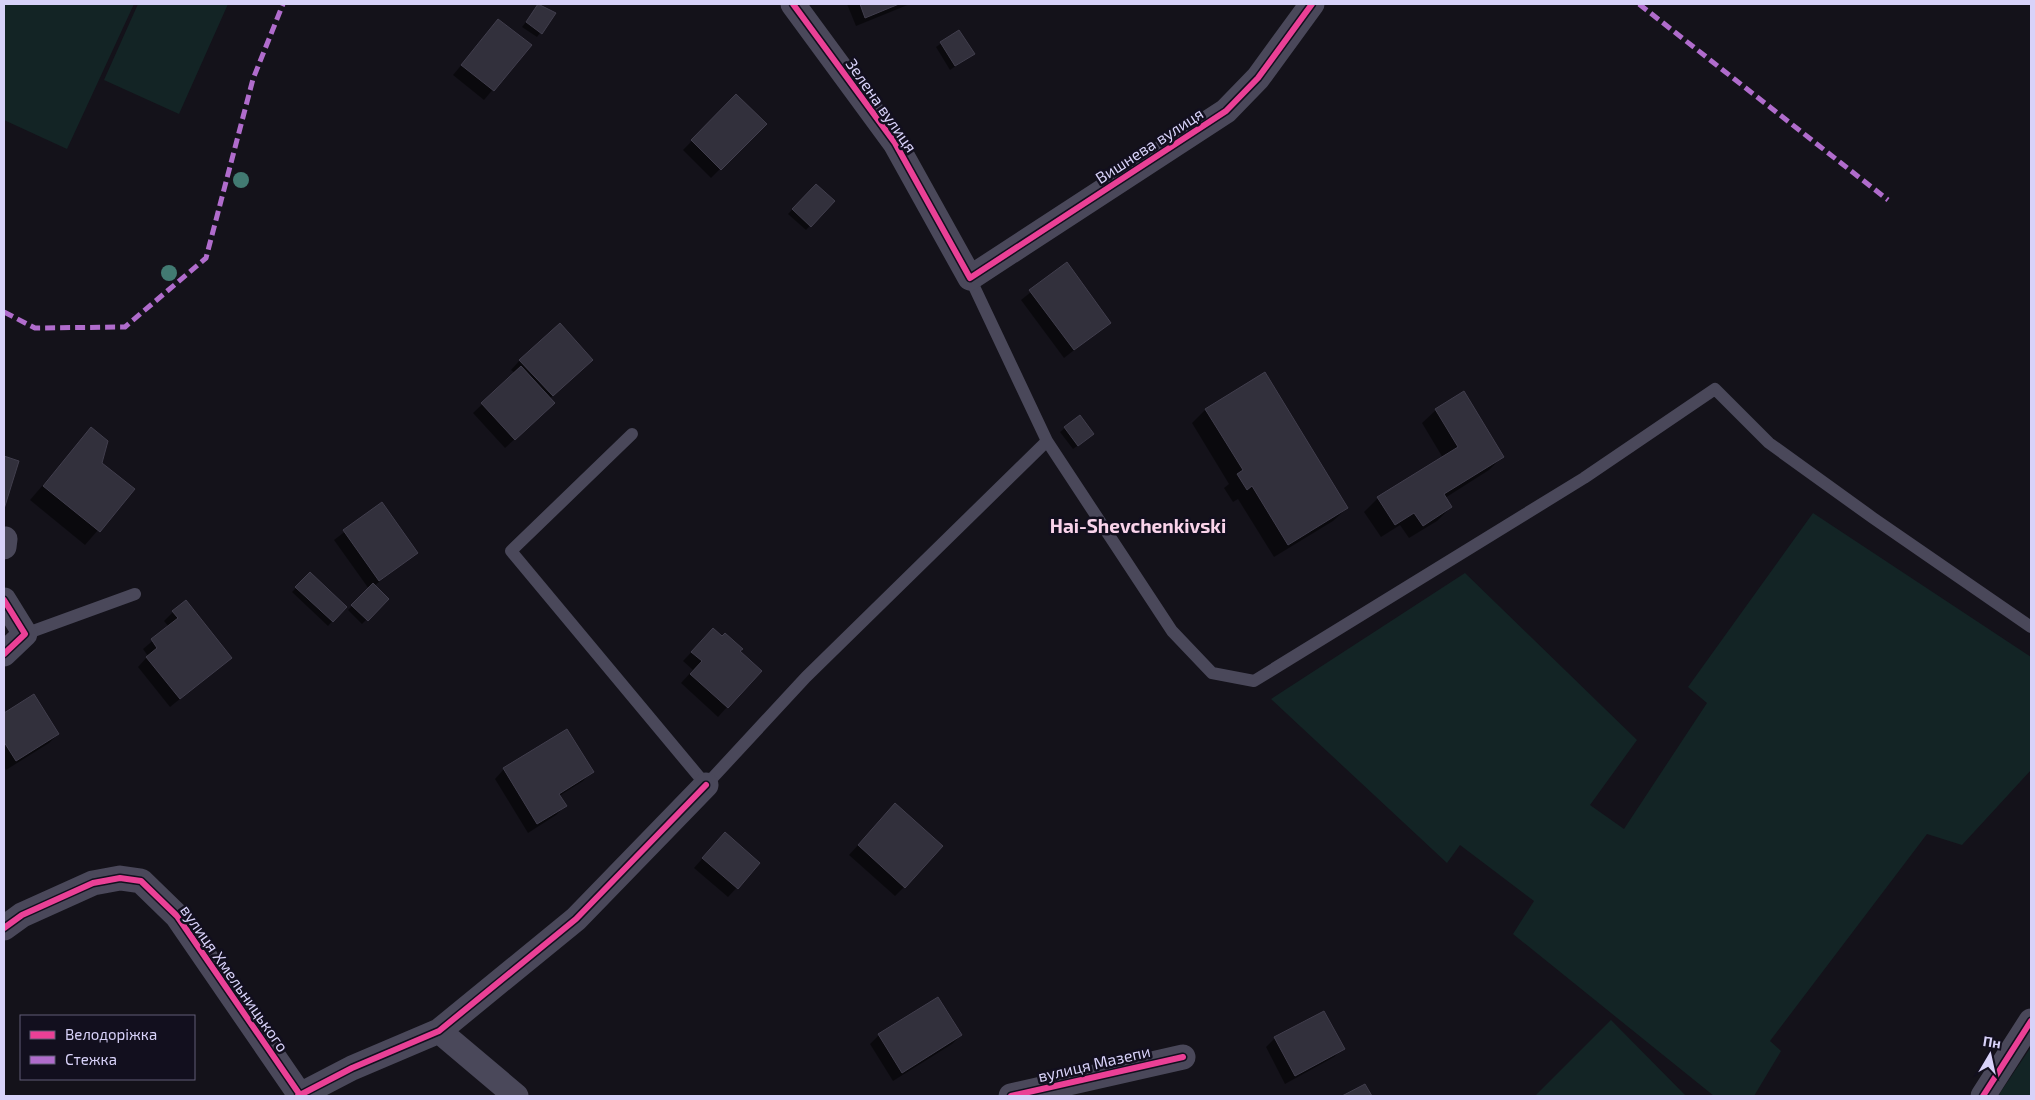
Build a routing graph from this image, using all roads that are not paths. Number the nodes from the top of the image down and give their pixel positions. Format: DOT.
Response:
graph roads {
  1 [pos="793,4"];
  2 [pos="1312,4"];
  3 [pos="970,278"];
  4 [pos="632,434"];
  5 [pos="1047,441"];
  6 [pos="135,594"];
  7 [pos="4,600"];
  8 [pos="2031,627"];
  9 [pos="25,634"];
  10 [pos="4,654"];
  11 [pos="706,785"];
  12 [pos="4,928"];
  13 [pos="2031,1021"];
  14 [pos="439,1031"];
  15 [pos="1184,1057"];
  16 [pos="299,1095"];
  17 [pos="516,1096"];
  18 [pos="1011,1096"];
  19 [pos="1983,1096"];
  1 -- 3 [label="street, Зелена вулиця"];
  2 -- 3 [label="street, Вишнева вулиця"];
  3 -- 5 [label="lane"];
  4 -- 11 [label="lane"];
  5 -- 8 [label="lane"];
  5 -- 11 [label="lane"];
  6 -- 9 [label="lane"];
  7 -- 9 [label="street"];
  9 -- 10 [label="street"];
  11 -- 14 [label="street"];
  12 -- 16 [label="street, вулиця Хмельницького"];
  13 -- 19 [label="street"];
  14 -- 16 [label="street"];
  14 -- 17 [label="street"];
  15 -- 18 [label="street, вулиця Мазепи"];
}
